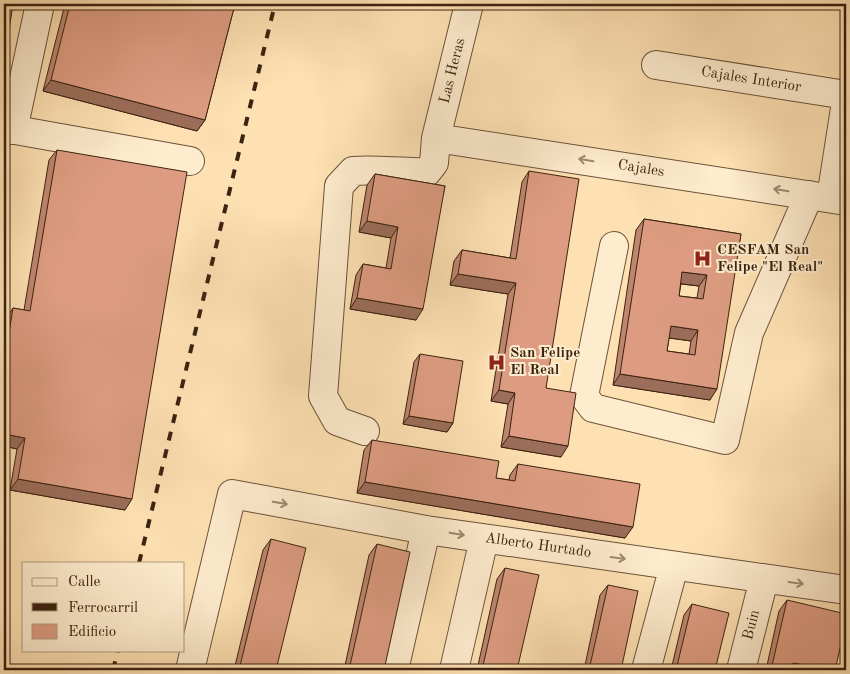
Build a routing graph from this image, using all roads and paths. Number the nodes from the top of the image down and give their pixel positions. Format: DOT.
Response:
graph roads {
  1 [pos="40,4"];
  2 [pos="469,4"];
  3 [pos="656,64"];
  4 [pos="846,95"];
  5 [pos="846,102"];
  6 [pos="8,129"];
  7 [pos="436,138"];
  8 [pos="190,161"];
  9 [pos="829,198"];
  10 [pos="614,246"];
  11 [pos="365,431"];
  12 [pos="424,541"];
  13 [pos="481,548"];
  14 [pos="674,566"];
  15 [pos="764,579"];
  16 [pos="846,590"];
  17 [pos="190,670"];
  18 [pos="394,670"];
  19 [pos="454,670"];
  20 [pos="646,670"];
  21 [pos="741,670"];
  1 -- 6 [label="street"];
  2 -- 7 [label="street, Las Heras"];
  3 -- 4 [label="street, Cajales Interior"];
  5 -- 9 [label="street"];
  6 -- 8 [label="street"];
  9 -- 7 [label="street, Cajales, one-way"];
  7 -- 11 [label="street, Las Heras"];
  9 -- 10 [label="street"];
  12 -- 13 [label="street, Alberto Hurtado, one-way"];
  17 -- 12 [label="street, Alberto Hurtado, one-way"];
  12 -- 18 [label="street"];
  13 -- 14 [label="street, Alberto Hurtado, one-way"];
  13 -- 19 [label="street"];
  14 -- 15 [label="street, Alberto Hurtado"];
  14 -- 20 [label="street"];
  15 -- 16 [label="street, Alberto Hurtado, one-way"];
  15 -- 21 [label="street, Buin"];
}
